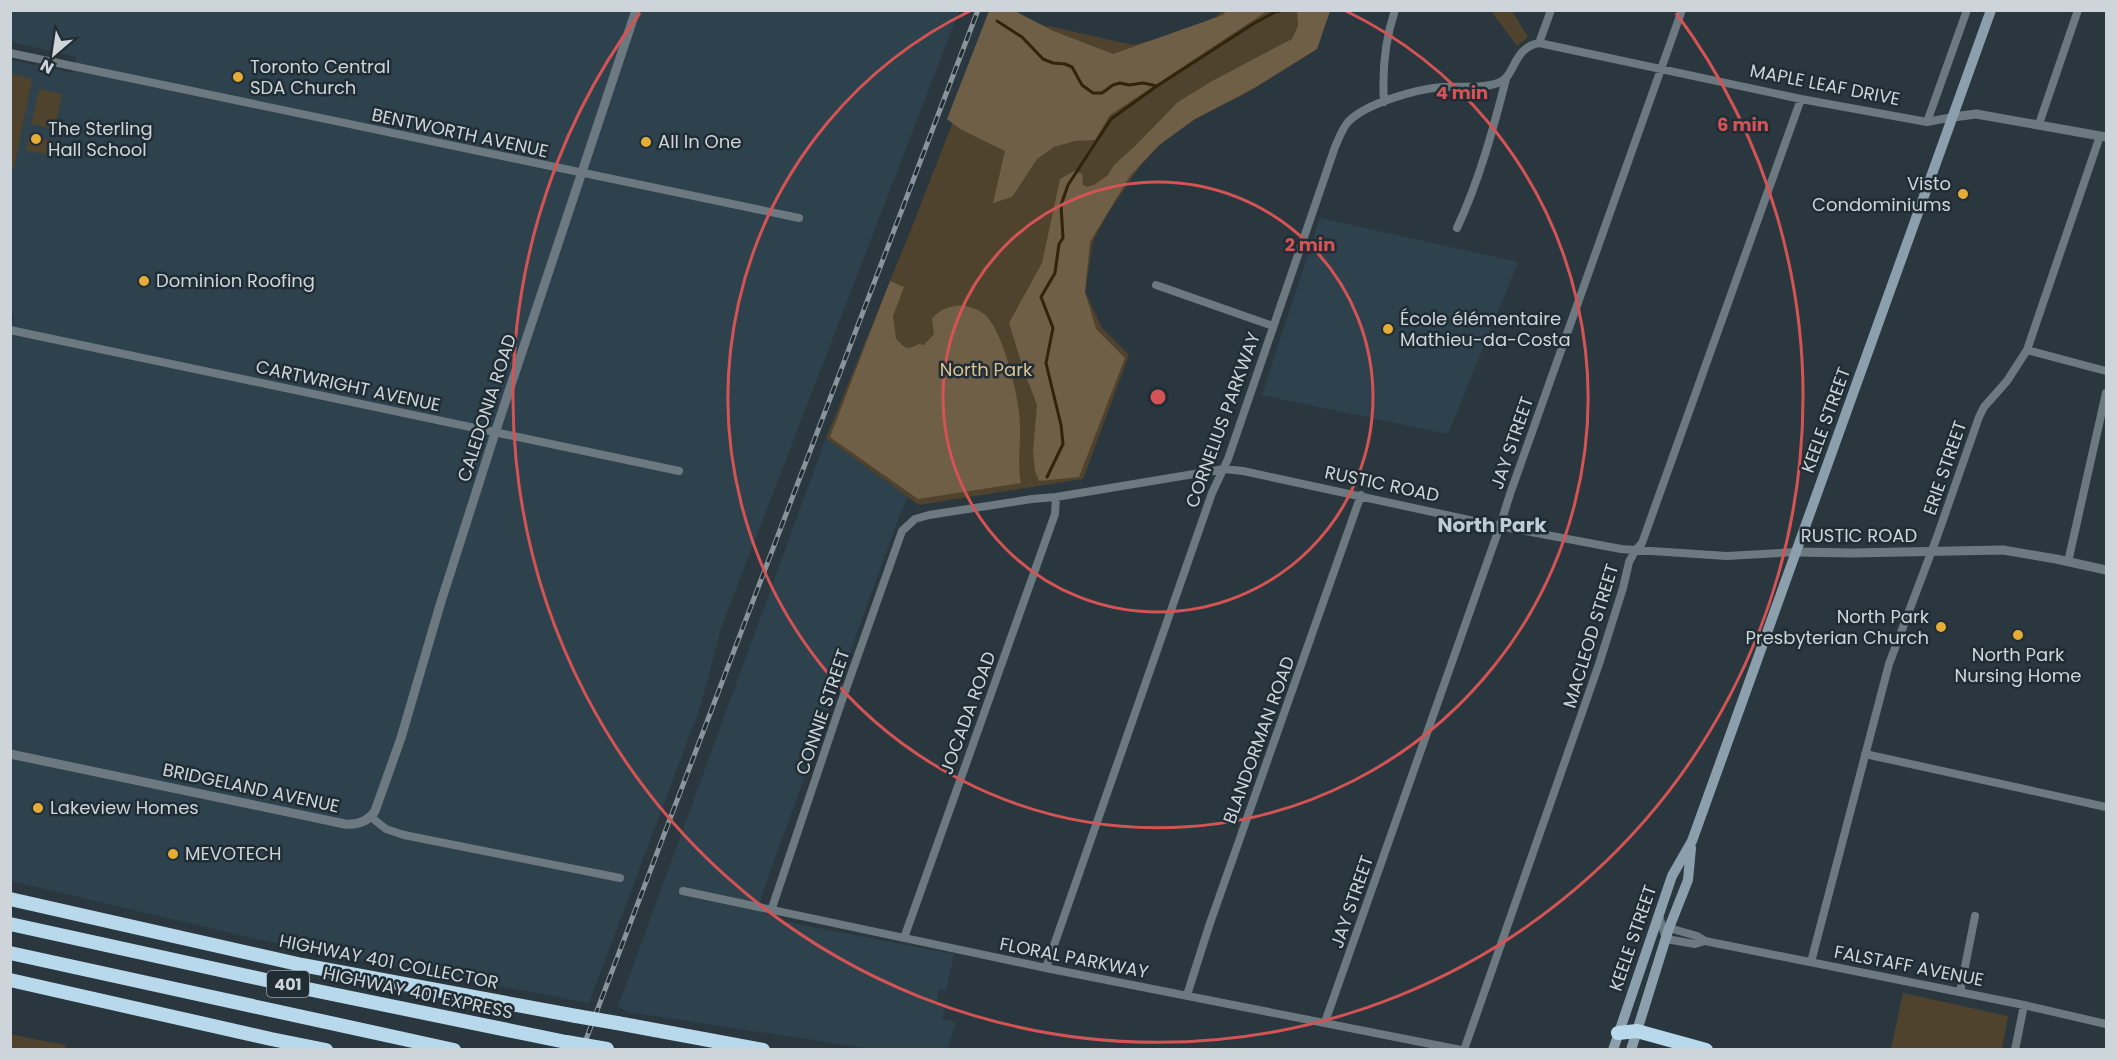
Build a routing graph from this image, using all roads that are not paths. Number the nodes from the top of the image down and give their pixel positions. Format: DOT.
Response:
graph roads {
  1 [pos="636,10"];
  2 [pos="1395,10"];
  3 [pos="1551,10"];
  4 [pos="1682,10"];
  5 [pos="1967,10"];
  6 [pos="1990,10"];
  7 [pos="2078,10"];
  8 [pos="1539,43"];
  9 [pos="10,53"];
  10 [pos="1662,69"];
  11 [pos="1506,80"];
  12 [pos="1801,99"];
  13 [pos="1384,102"];
  14 [pos="1953,117"];
  15 [pos="1927,122"];
  16 [pos="2039,124"];
  17 [pos="2103,137"];
  18 [pos="582,173"];
  19 [pos="799,218"];
  20 [pos="1457,228"];
  21 [pos="1156,285"];
  22 [pos="1273,326"];
  23 [pos="10,330"];
  24 [pos="2027,350"];
  25 [pos="2106,371"];
  26 [pos="2106,393"];
  27 [pos="495,434"];
  28 [pos="1224,469"];
  29 [pos="679,471"];
  30 [pos="1361,495"];
  31 [pos="1056,497"];
  32 [pos="1500,526"];
  33 [pos="904,527"];
  34 [pos="1635,551"];
  35 [pos="1796,552"];
  36 [pos="1931,552"];
  37 [pos="2068,562"];
  38 [pos="2106,570"];
  39 [pos="10,754"];
  40 [pos="1865,754"];
  41 [pos="2106,807"];
  42 [pos="371,817"];
  43 [pos="1692,841"];
  44 [pos="620,878"];
  45 [pos="682,891"];
  46 [pos="10,899"];
  47 [pos="772,909"];
  48 [pos="1659,914"];
  49 [pos="1975,916"];
  50 [pos="10,924"];
  51 [pos="1668,933"];
  52 [pos="904,938"];
  53 [pos="10,953"];
  54 [pos="1811,962"];
  55 [pos="1046,968"];
  56 [pos="10,980"];
  57 [pos="1960,992"];
  58 [pos="1187,995"];
  59 [pos="2024,1005"];
  60 [pos="1325,1022"];
  61 [pos="2106,1024"];
  62 [pos="1637,1031"];
  63 [pos="1618,1033"];
  64 [pos="608,1049"];
  65 [pos="327,1050"];
  66 [pos="454,1050"];
  67 [pos="763,1050"];
  68 [pos="1463,1050"];
  69 [pos="1613,1050"];
  70 [pos="1631,1050"];
  71 [pos="1706,1050"];
  72 [pos="2014,1050"];
  1 -- 18 [label="street, CALEDONIA ROAD"];
  2 -- 13 [label="street"];
  3 -- 8 [label="street"];
  4 -- 10 [label="street, JAY STREET"];
  5 -- 15 [label="street"];
  6 -- 14 [label="main road, KEELE STREET"];
  7 -- 16 [label="street"];
  8 -- 10 [label="street, MAPLE LEAF DRIVE"];
  8 -- 11 [label="street"];
  9 -- 18 [label="street, BENTWORTH AVENUE"];
  10 -- 12 [label="street, MAPLE LEAF DRIVE"];
  10 -- 32 [label="street, JAY STREET"];
  11 -- 13 [label="street, CORNELIUS PARKWAY"];
  11 -- 20 [label="street"];
  12 -- 15 [label="street, MAPLE LEAF DRIVE"];
  12 -- 34 [label="street, MACLEOD STREET"];
  13 -- 22 [label="street, CORNELIUS PARKWAY"];
  14 -- 15 [label="street, MAPLE LEAF DRIVE"];
  14 -- 16 [label="street, MAPLE LEAF DRIVE"];
  14 -- 35 [label="main road, KEELE STREET"];
  16 -- 17 [label="street, MAPLE LEAF DRIVE"];
  17 -- 24 [label="street, ERIE STREET"];
  18 -- 19 [label="street, BENTWORTH AVENUE"];
  18 -- 27 [label="street, CALEDONIA ROAD"];
  21 -- 22 [label="street"];
  22 -- 28 [label="street, CORNELIUS PARKWAY"];
  23 -- 27 [label="street, CARTWRIGHT AVENUE"];
  24 -- 25 [label="street"];
  24 -- 36 [label="street, ERIE STREET"];
  26 -- 37 [label="street"];
  27 -- 29 [label="street, CARTWRIGHT AVENUE"];
  27 -- 42 [label="street, CALEDONIA ROAD"];
  28 -- 30 [label="street, RUSTIC ROAD"];
  28 -- 31 [label="street, RUSTIC ROAD"];
  28 -- 55 [label="street, CORNELIUS PARKWAY"];
  30 -- 32 [label="street, RUSTIC ROAD"];
  30 -- 58 [label="street, BLANDORMAN ROAD"];
  31 -- 33 [label="street, RUSTIC ROAD"];
  31 -- 52 [label="street, JOCADA ROAD"];
  32 -- 34 [label="street, RUSTIC ROAD"];
  32 -- 60 [label="street, JAY STREET"];
  33 -- 47 [label="street, CONNIE STREET"];
  34 -- 35 [label="street, RUSTIC ROAD"];
  34 -- 68 [label="street, MACLEOD STREET"];
  35 -- 36 [label="street, RUSTIC ROAD"];
  35 -- 43 [label="main road, KEELE STREET"];
  36 -- 37 [label="street, RUSTIC ROAD"];
  36 -- 40 [label="street, ERIE STREET"];
  37 -- 38 [label="street, RUSTIC ROAD"];
  39 -- 42 [label="street, BRIDGELAND AVENUE"];
  40 -- 41 [label="street"];
  40 -- 54 [label="street, ERIE STREET"];
  42 -- 44 [label="street"];
  43 -- 48 [label="main road, KEELE STREET"];
  43 -- 51 [label="main road, KEELE STREET"];
  45 -- 47 [label="street, FLORAL PARKWAY"];
  46 -- 67 [label="highway, HIGHWAY 401 COLLECTOR / 401, bridge"];
  47 -- 52 [label="street, FLORAL PARKWAY"];
  48 -- 51 [label="street"];
  48 -- 63 [label="main road, KEELE STREET"];
  49 -- 57 [label="street"];
  50 -- 64 [label="highway, HIGHWAY 401 EXPRESS / 401, bridge"];
  51 -- 54 [label="street, FALSTAFF AVENUE"];
  51 -- 62 [label="main road, KEELE STREET"];
  52 -- 55 [label="street, FLORAL PARKWAY"];
  53 -- 66 [label="highway, 401"];
  54 -- 57 [label="street, FALSTAFF AVENUE"];
  55 -- 58 [label="street, FLORAL PARKWAY"];
  56 -- 65 [label="highway"];
  57 -- 59 [label="street, FALSTAFF AVENUE"];
  58 -- 60 [label="street, FLORAL PARKWAY"];
  59 -- 61 [label="street, FALSTAFF AVENUE"];
  59 -- 72 [label="street"];
  60 -- 68 [label="street, FLORAL PARKWAY"];
  62 -- 63 [label="highway"];
  62 -- 70 [label="main road, KEELE STREET"];
  62 -- 71 [label="highway"];
  63 -- 69 [label="main road, KEELE STREET"];
}
